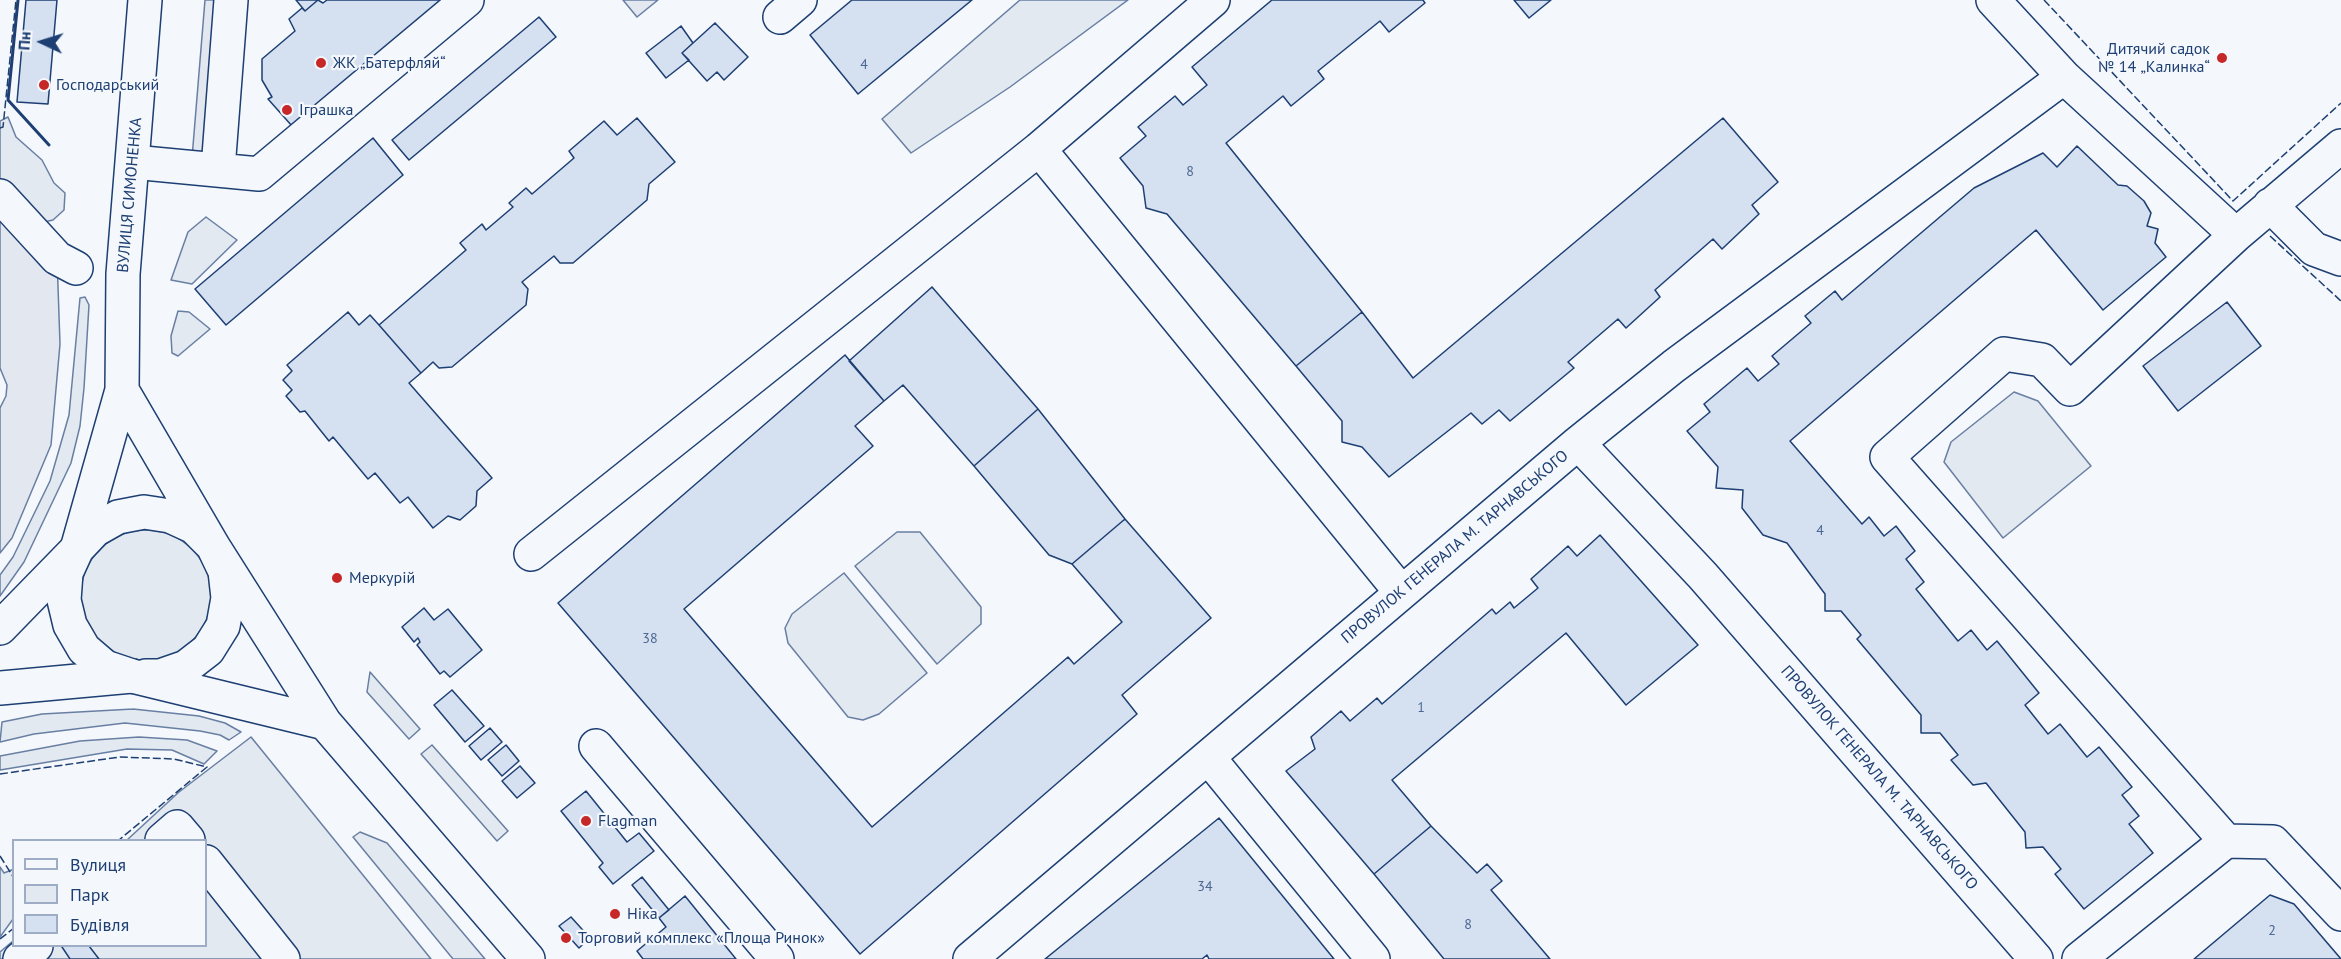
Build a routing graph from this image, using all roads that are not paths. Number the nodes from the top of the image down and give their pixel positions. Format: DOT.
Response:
graph roads {
  1 [pos="145,0"];
  2 [pos="231,0"];
  3 [pos="467,0"];
  4 [pos="1213,0"];
  5 [pos="1992,0"];
  6 [pos="2064,76"];
  7 [pos="2341,146"];
  8 [pos="1039,148"];
  9 [pos="133,162"];
  10 [pos="218,169"];
  11 [pos="0,196"];
  12 [pos="2270,205"];
  13 [pos="2236,236"];
  14 [pos="2341,259"];
  15 [pos="76,268"];
  16 [pos="122,390"];
  17 [pos="1578,443"];
  18 [pos="213,546"];
  19 [pos="77,549"];
  20 [pos="531,554"];
  21 [pos="1401,592"];
  22 [pos="0,628"];
  23 [pos="132,676"];
  24 [pos="0,688"];
  25 [pos="325,723"];
  26 [pos="596,746"];
  27 [pos="1208,757"];
  28 [pos="163,839"];
  29 [pos="187,839"];
  30 [pos="2226,841"];
  31 [pos="207,863"];
  32 [pos="2341,914"];
  33 [pos="34,947"];
  34 [pos="20,959"];
  35 [pos="283,959"];
  36 [pos="528,959"];
  37 [pos="777,959"];
  38 [pos="970,959"];
  39 [pos="1373,959"];
  40 [pos="2036,959"];
  41 [pos="2079,959"];
  1 -- 9 [label="main road, ВУЛИЦЯ СИМОНЕНКА"];
  2 -- 10 [label="main road"];
  3 -- 10 [label="main road"];
  4 -- 8 [label="main road"];
  5 -- 6 [label="main road"];
  6 -- 13 [label="main road"];
  6 -- 17 [label="main road"];
  7 -- 12 [label="main road"];
  8 -- 20 [label="main road"];
  8 -- 21 [label="main road"];
  9 -- 10 [label="main road"];
  9 -- 16 [label="main road, ВУЛИЦЯ СИМОНЕНКА"];
  11 -- 15 [label="main road"];
  12 -- 13 [label="main road"];
  12 -- 14 [label="main road"];
  13 -- 30 [label="main road"];
  16 -- 18 [label="main road"];
  16 -- 19 [label="main road, ВУЛИЦЯ СИМОНЕНКА"];
  17 -- 21 [label="main road, ПРОВУЛОК ГЕНЕРАЛА М. ТАРНАВСЬКОГО"];
  17 -- 40 [label="main road, ПРОВУЛОК ГЕНЕРАЛА М. ТАРНАВСЬКОГО"];
  18 -- 19 [label="main road"];
  18 -- 23 [label="main road"];
  18 -- 25 [label="main road"];
  19 -- 22 [label="main road"];
  19 -- 23 [label="main road"];
  21 -- 27 [label="main road, ПРОВУЛОК ГЕНЕРАЛА М. ТАРНАВСЬКОГО"];
  23 -- 24 [label="main road"];
  23 -- 25 [label="main road"];
  25 -- 36 [label="main road"];
  26 -- 37 [label="main road"];
  27 -- 38 [label="main road, ПРОВУЛОК ГЕНЕРАЛА М. ТАРНАВСЬКОГО"];
  27 -- 39 [label="main road"];
  28 -- 29 [label="main road"];
  30 -- 32 [label="main road"];
  30 -- 41 [label="main road"];
  31 -- 35 [label="main road"];
  33 -- 34 [label="main road"];
}
